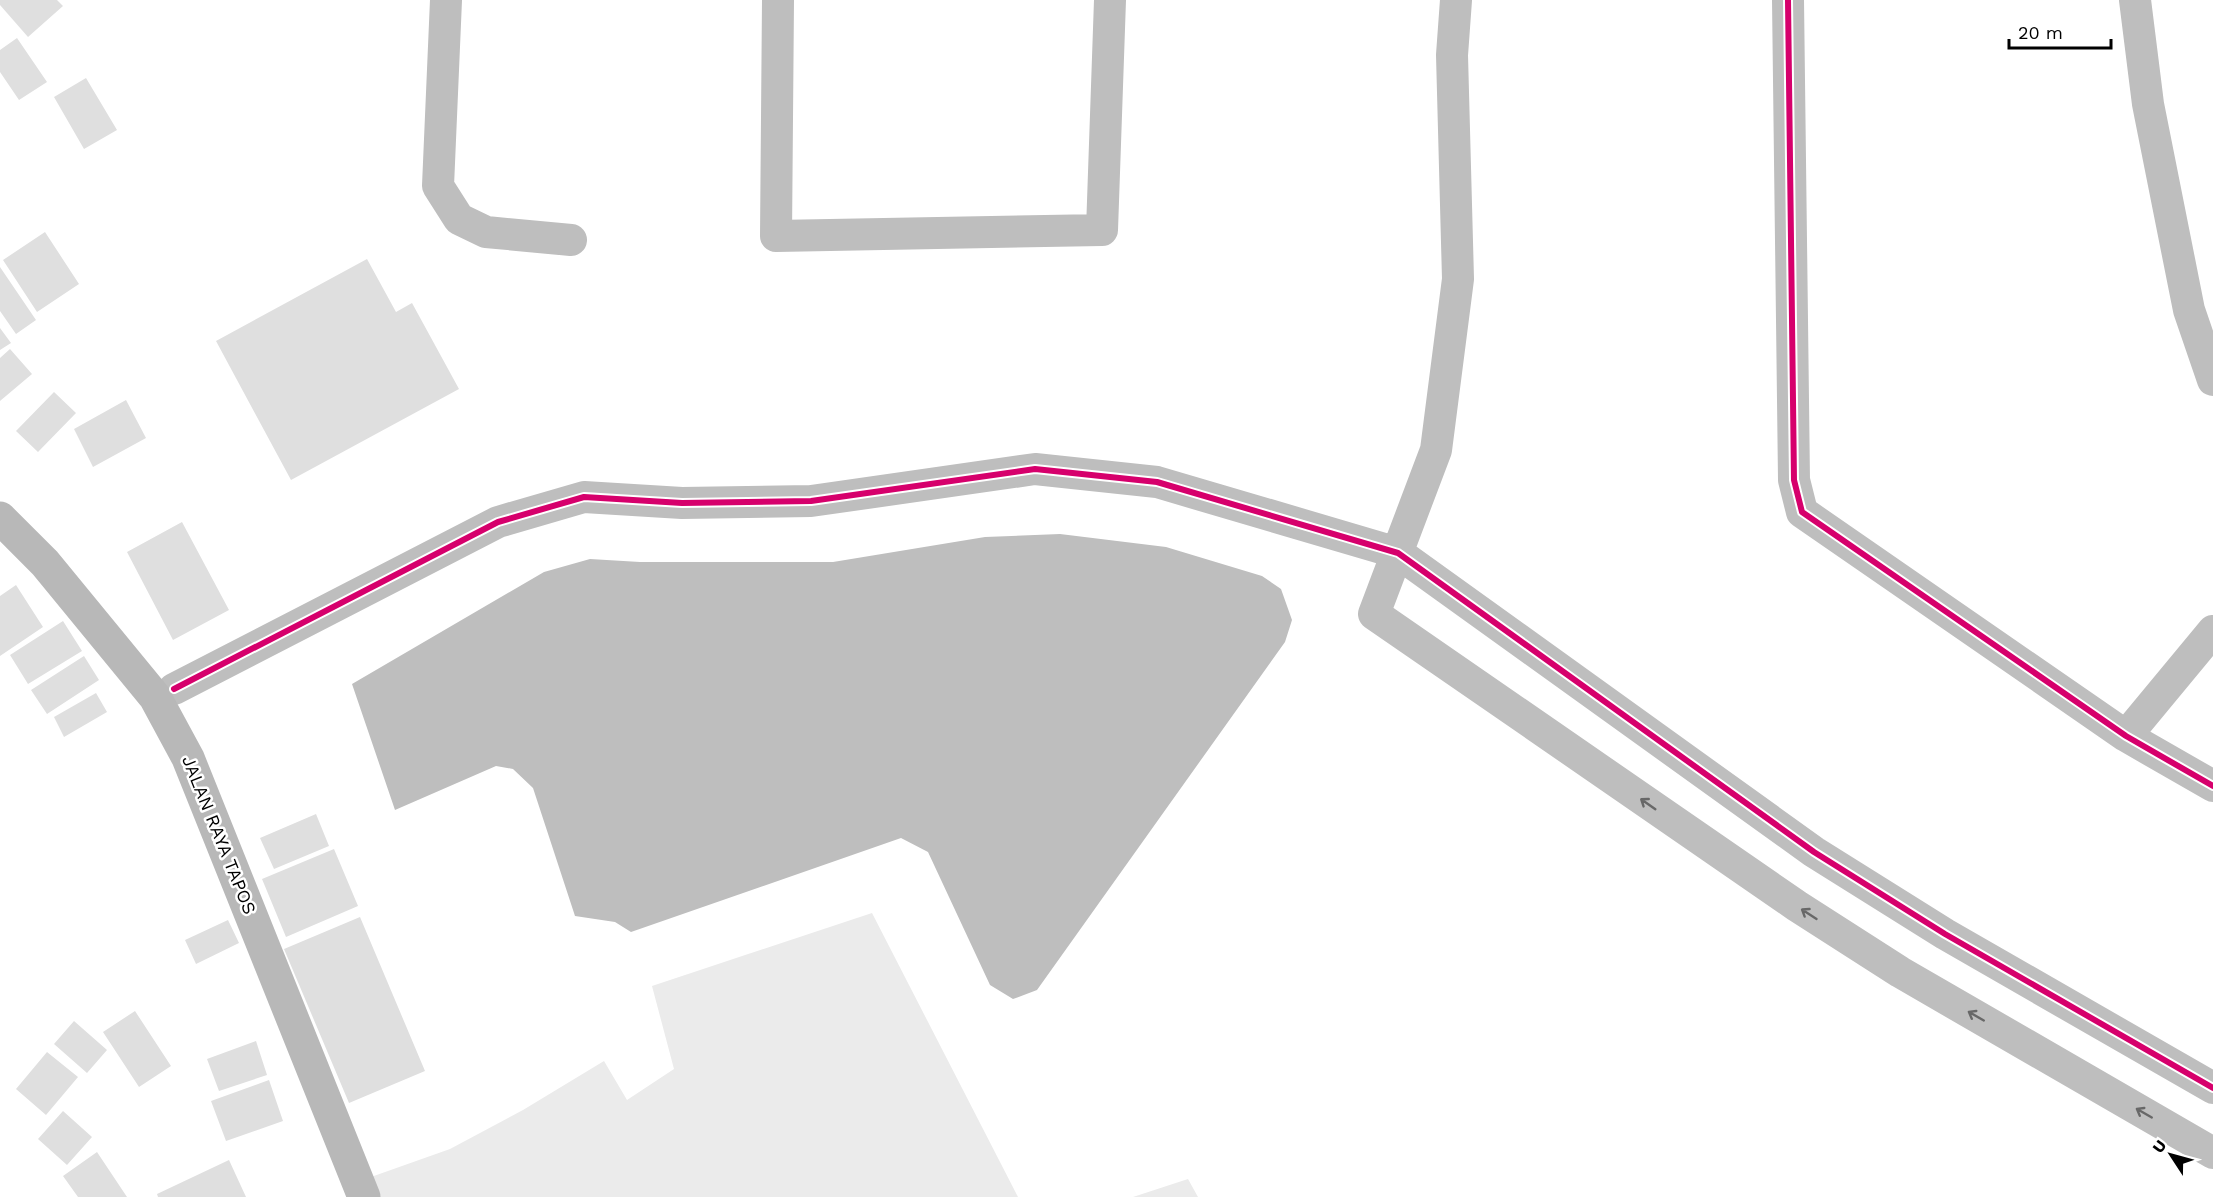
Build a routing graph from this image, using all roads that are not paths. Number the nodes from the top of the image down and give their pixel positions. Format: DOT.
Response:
graph roads {
  1 [pos="446,0"];
  2 [pos="778,0"];
  3 [pos="1110,0"];
  4 [pos="1456,0"];
  5 [pos="1788,0"];
  6 [pos="2135,0"];
  7 [pos="571,240"];
  8 [pos="2213,380"];
  9 [pos="0,518"];
  10 [pos="1398,553"];
  11 [pos="2213,631"];
  12 [pos="174,689"];
  13 [pos="2126,736"];
  14 [pos="2213,786"];
  15 [pos="2213,1088"];
  16 [pos="2213,1153"];
  17 [pos="364,1197"];
  1 -- 7 [label="street"];
  2 -- 3 [label="street"];
  4 -- 10 [label="street"];
  5 -- 13 [label="street"];
  6 -- 8 [label="street"];
  9 -- 17 [label="main road, JALAN RAYA TAPOS"];
  10 -- 12 [label="street"];
  10 -- 15 [label="street"];
  16 -- 10 [label="street, one-way"];
  11 -- 13 [label="street"];
  13 -- 14 [label="street"];
}
